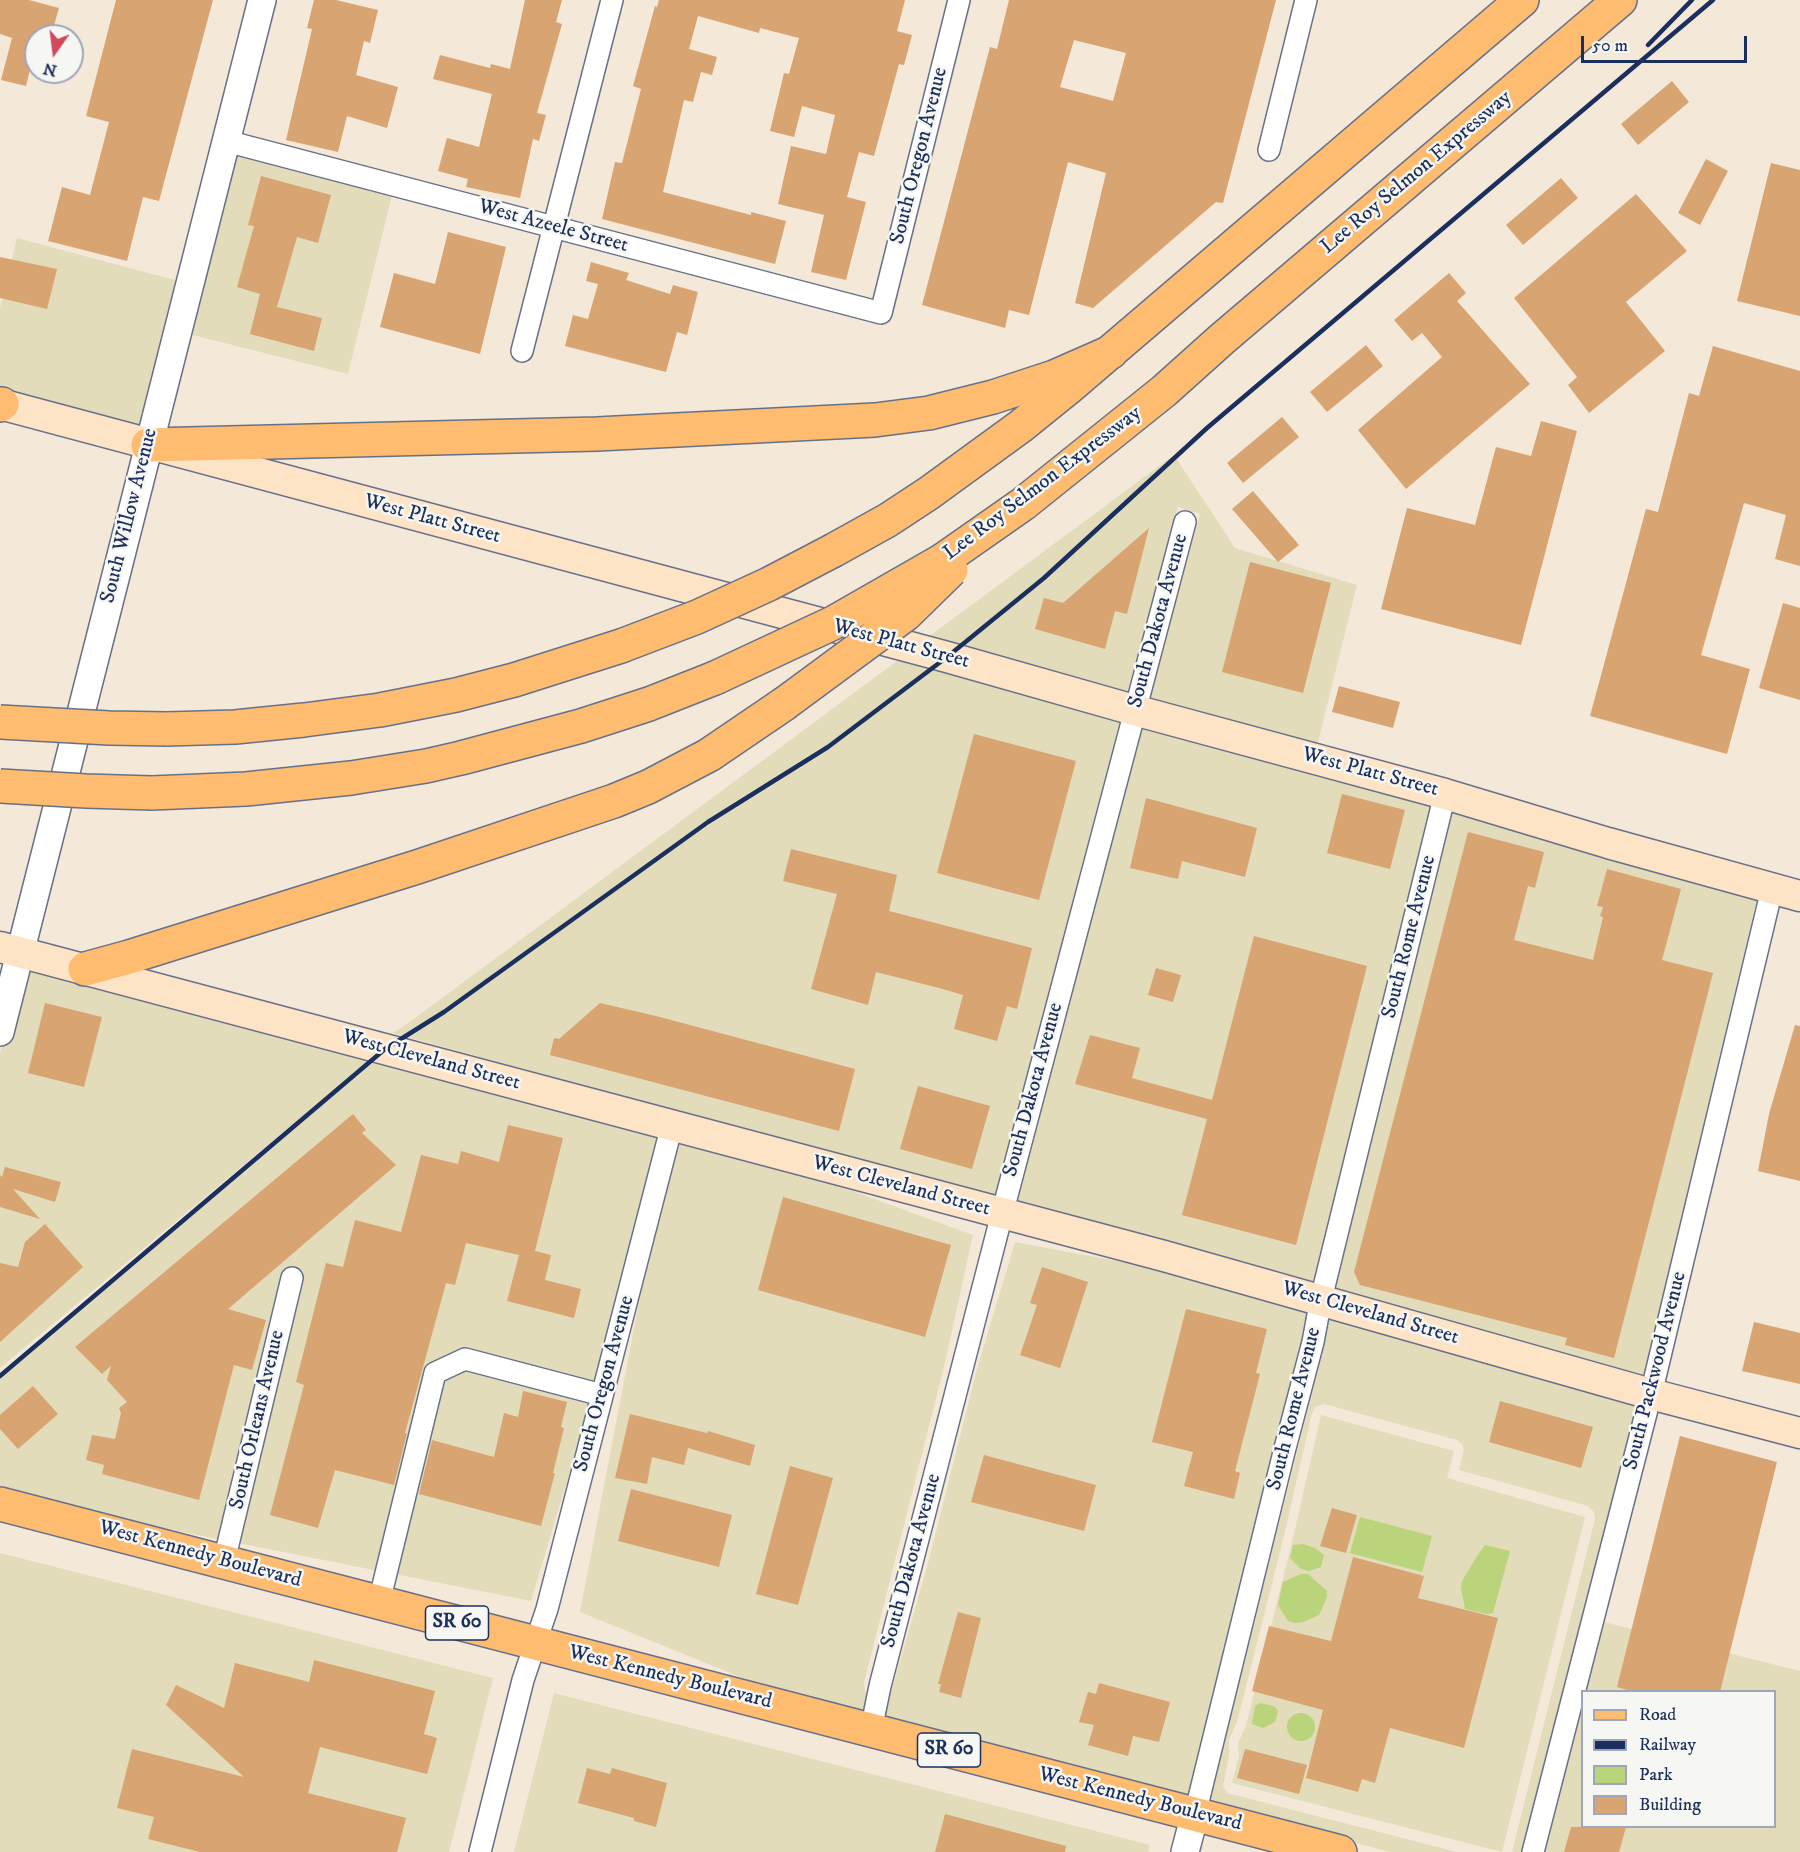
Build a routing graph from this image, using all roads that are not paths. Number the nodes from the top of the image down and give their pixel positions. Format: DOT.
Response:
graph roads {
  1 [pos="262,0"];
  2 [pos="612,0"];
  3 [pos="959,0"];
  4 [pos="1306,0"];
  5 [pos="1522,0"];
  6 [pos="1620,0"];
  7 [pos="226,141"];
  8 [pos="1269,150"];
  9 [pos="553,227"];
  10 [pos="881,313"];
  11 [pos="522,351"];
  12 [pos="1111,352"];
  13 [pos="1,404"];
  14 [pos="148,445"];
  15 [pos="1185,522"];
  16 [pos="950,562"];
  17 [pos="1134,710"];
  18 [pos="0,722"];
  19 [pos="0,786"];
  20 [pos="1445,794"];
  21 [pos="1786,893"];
  22 [pos="10,949"];
  23 [pos="85,969"];
  24 [pos="0,1032"];
  25 [pos="672,1125"];
  26 [pos="1002,1214"];
  27 [pos="292,1278"];
  28 [pos="1321,1299"];
  29 [pos="1651,1394"];
  30 [pos="602,1395"];
  31 [pos="1800,1433"];
  32 [pos="0,1503"];
  33 [pos="224,1561"];
  34 [pos="379,1602"];
  35 [pos="535,1643"];
  36 [pos="872,1730"];
  37 [pos="1195,1814"];
  38 [pos="480,1852"];
  39 [pos="1185,1852"];
  40 [pos="1340,1852"];
  41 [pos="1533,1852"];
  1 -- 7 [label="street, South Willow Avenue"];
  2 -- 9 [label="street"];
  3 -- 10 [label="street, South Oregon Avenue"];
  4 -- 8 [label="street"];
  5 -- 12 [label="main road"];
  6 -- 16 [label="main road, Lee Roy Selmon Expressway"];
  7 -- 9 [label="street, West Azeele Street"];
  7 -- 14 [label="street, South Willow Avenue"];
  9 -- 10 [label="street, West Azeele Street"];
  9 -- 11 [label="street"];
  12 -- 14 [label="main road"];
  12 -- 18 [label="main road, bridge"];
  13 -- 14 [label="main road, West Platt Street"];
  14 -- 17 [label="main road, West Platt Street"];
  14 -- 22 [label="street, South Willow Avenue"];
  15 -- 17 [label="street, South Dakota Avenue"];
  16 -- 19 [label="main road, Lee Roy Selmon Expressway, bridge"];
  16 -- 23 [label="main road, bridge"];
  17 -- 20 [label="main road, West Platt Street"];
  17 -- 26 [label="street, South Dakota Avenue"];
  20 -- 21 [label="main road, West Platt Street"];
  20 -- 28 [label="street, South Rome Avenue"];
  21 -- 29 [label="street, South Packwood Avenue"];
  22 -- 23 [label="main road, West Cleveland Street"];
  22 -- 24 [label="street, South Willow Avenue"];
  23 -- 25 [label="main road, West Cleveland Street"];
  25 -- 26 [label="main road, West Cleveland Street"];
  25 -- 30 [label="street, South Oregon Avenue"];
  26 -- 28 [label="main road, West Cleveland Street"];
  26 -- 36 [label="street, South Dakota Avenue"];
  27 -- 33 [label="street, South Orleans Avenue"];
  28 -- 29 [label="main road, West Cleveland Street"];
  28 -- 37 [label="street, South Rome Avenue"];
  29 -- 31 [label="main road, West Cleveland Street"];
  29 -- 41 [label="street, South Packwood Avenue"];
  30 -- 34 [label="street"];
  30 -- 35 [label="street, South Oregon Avenue"];
  32 -- 33 [label="main road, West Kennedy Boulevard / SR 60"];
  33 -- 34 [label="main road, West Kennedy Boulevard / SR 60"];
  34 -- 35 [label="main road, West Kennedy Boulevard / SR 60"];
  35 -- 36 [label="main road, West Kennedy Boulevard / SR 60"];
  35 -- 38 [label="street, South Oregon Avenue"];
  36 -- 37 [label="main road, West Kennedy Boulevard / SR 60"];
  37 -- 39 [label="street"];
  37 -- 40 [label="main road, West Kennedy Boulevard / SR 60"];
}
